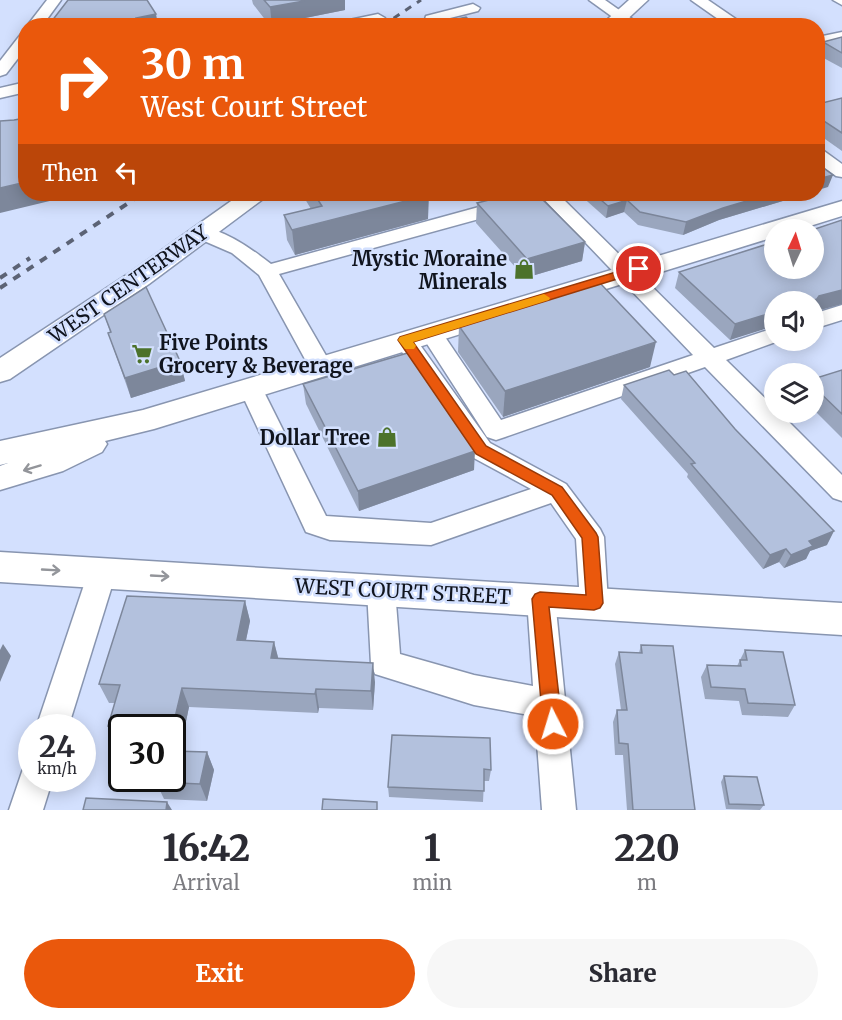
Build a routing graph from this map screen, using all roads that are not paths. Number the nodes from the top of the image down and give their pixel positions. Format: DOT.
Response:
graph roads {
  1 [pos="54,0"];
  2 [pos="596,0"];
  3 [pos="639,0"];
  4 [pos="698,0"];
  5 [pos="366,6"];
  6 [pos="473,8"];
  7 [pos="40,18"];
  8 [pos="377,18"];
  9 [pos="434,18"];
  10 [pos="617,18"];
  11 [pos="625,18"];
  12 [pos="727,18"];
  13 [pos="842,36"];
  14 [pos="825,40"];
  15 [pos="18,47"];
  16 [pos="0,71"];
  17 [pos="18,89"];
  18 [pos="0,93"];
  19 [pos="825,160"];
  20 [pos="842,172"];
  21 [pos="245,201"];
  22 [pos="523,201"];
  23 [pos="556,201"];
  24 [pos="842,208"];
  25 [pos="202,232"];
  26 [pos="267,271"];
  27 [pos="627,272"];
  28 [pos="842,312"];
  29 [pos="824,318"];
  30 [pos="418,336"];
  31 [pos="764,338"];
  32 [pos="711,356"];
  33 [pos="7,366"];
  34 [pos="320,366"];
  35 [pos="251,388"];
  36 [pos="143,421"];
  37 [pos="0,453"];
  38 [pos="0,478"];
  39 [pos="557,491"];
  40 [pos="842,491"];
  41 [pos="0,567"];
  42 [pos="102,573"];
  43 [pos="381,590"];
  44 [pos="540,599"];
  45 [pos="594,603"];
  46 [pos="842,619"];
  47 [pos="551,704"];
  48 [pos="57,714"];
  49 [pos="32,792"];
  50 [pos="26,810"];
  51 [pos="559,810"];
  1 -- 7 [label="street"];
  2 -- 10 [label="street"];
  3 -- 11 [label="main road"];
  4 -- 12 [label="street"];
  5 -- 8 [label="street"];
  6 -- 9 [label="street"];
  13 -- 14 [label="street"];
  15 -- 16 [label="street"];
  17 -- 18 [label="street"];
  19 -- 20 [label="street"];
  21 -- 25 [label="main road, WEST CENTERWAY"];
  22 -- 26 [label="street"];
  23 -- 27 [label="street"];
  24 -- 27 [label="main road"];
  25 -- 26 [label="street"];
  25 -- 33 [label="main road, WEST CENTERWAY"];
  26 -- 34 [label="street"];
  27 -- 30 [label="main road"];
  27 -- 32 [label="street"];
  28 -- 29 [label="street"];
  30 -- 32 [label="street"];
  30 -- 34 [label="main road"];
  30 -- 39 [label="street"];
  31 -- 32 [label="street"];
  32 -- 40 [label="street"];
  34 -- 35 [label="main road"];
  35 -- 36 [label="main road"];
  35 -- 39 [label="street"];
  36 -- 37 [label="main road"];
  36 -- 38 [label="main road, one-way"];
  39 -- 45 [label="street"];
  41 -- 42 [label="main road, WEST COURT STREET, one-way"];
  42 -- 43 [label="main road, WEST COURT STREET, one-way"];
  42 -- 48 [label="street"];
  43 -- 44 [label="main road, WEST COURT STREET"];
  43 -- 47 [label="street"];
  44 -- 45 [label="main road, WEST COURT STREET"];
  44 -- 47 [label="street"];
  45 -- 46 [label="main road, WEST COURT STREET"];
  47 -- 51 [label="street"];
  49 -- 50 [label="street"];
}
